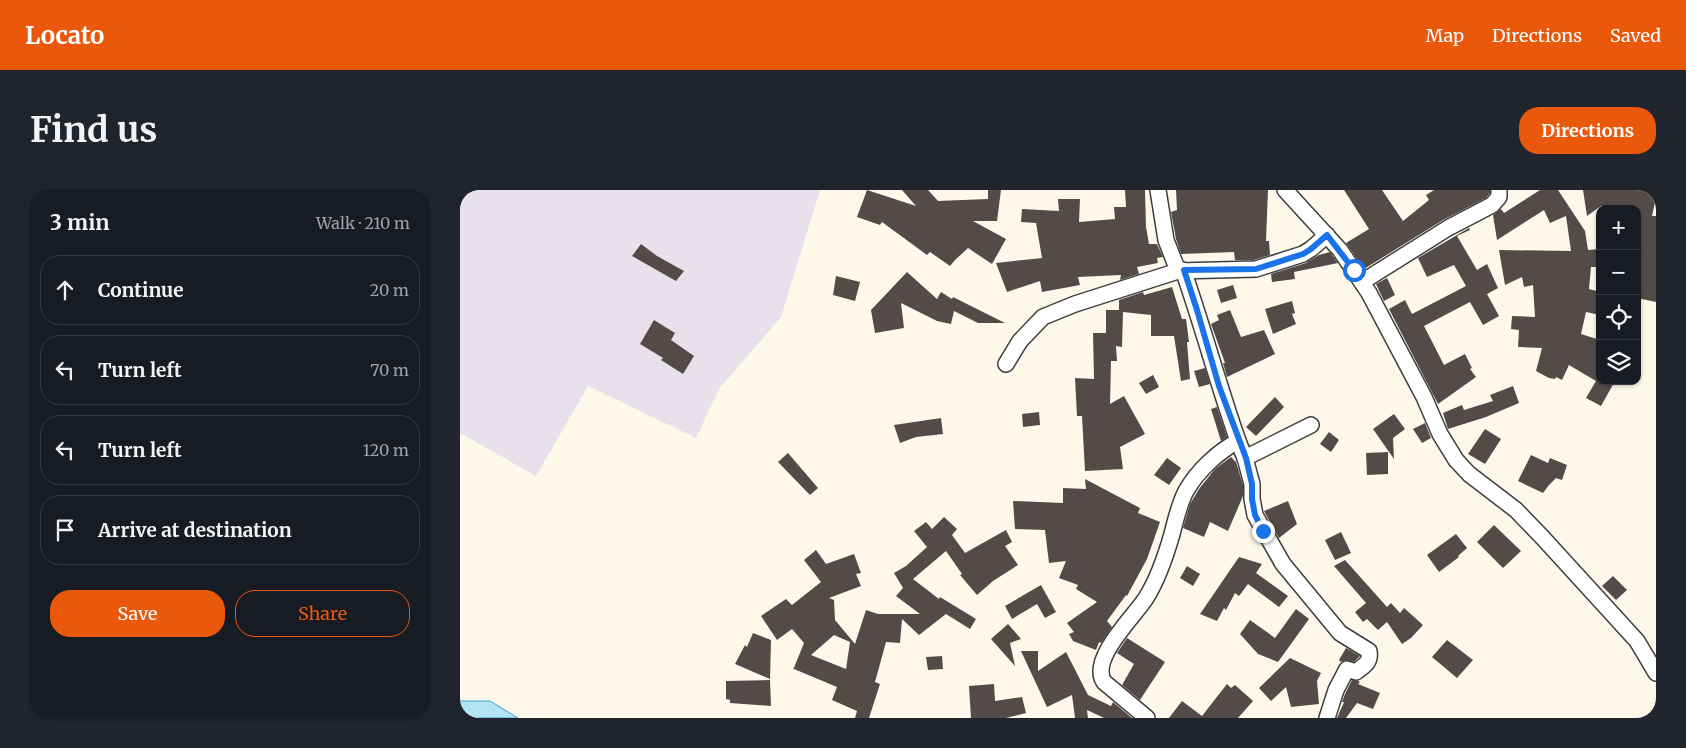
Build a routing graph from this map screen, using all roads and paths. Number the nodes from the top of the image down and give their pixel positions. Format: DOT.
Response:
graph roads {
  1 [pos="1158,190"];
  2 [pos="1285,190"];
  3 [pos="1499,190"];
  4 [pos="1327,235"];
  5 [pos="1181,271"];
  6 [pos="1362,282"];
  7 [pos="1006,364"];
  8 [pos="1311,425"];
  9 [pos="1238,441"];
  10 [pos="1246,458"];
  11 [pos="1656,673"];
  12 [pos="1147,718"];
  13 [pos="1326,718"];
  1 -- 5 [label="street"];
  2 -- 4 [label="street"];
  3 -- 6 [label="street"];
  4 -- 5 [label="street"];
  4 -- 6 [label="street"];
  5 -- 7 [label="street"];
  5 -- 9 [label="street"];
  6 -- 11 [label="street"];
  8 -- 10 [label="street"];
  9 -- 10 [label="street"];
  9 -- 12 [label="street"];
  10 -- 13 [label="street"];
}
